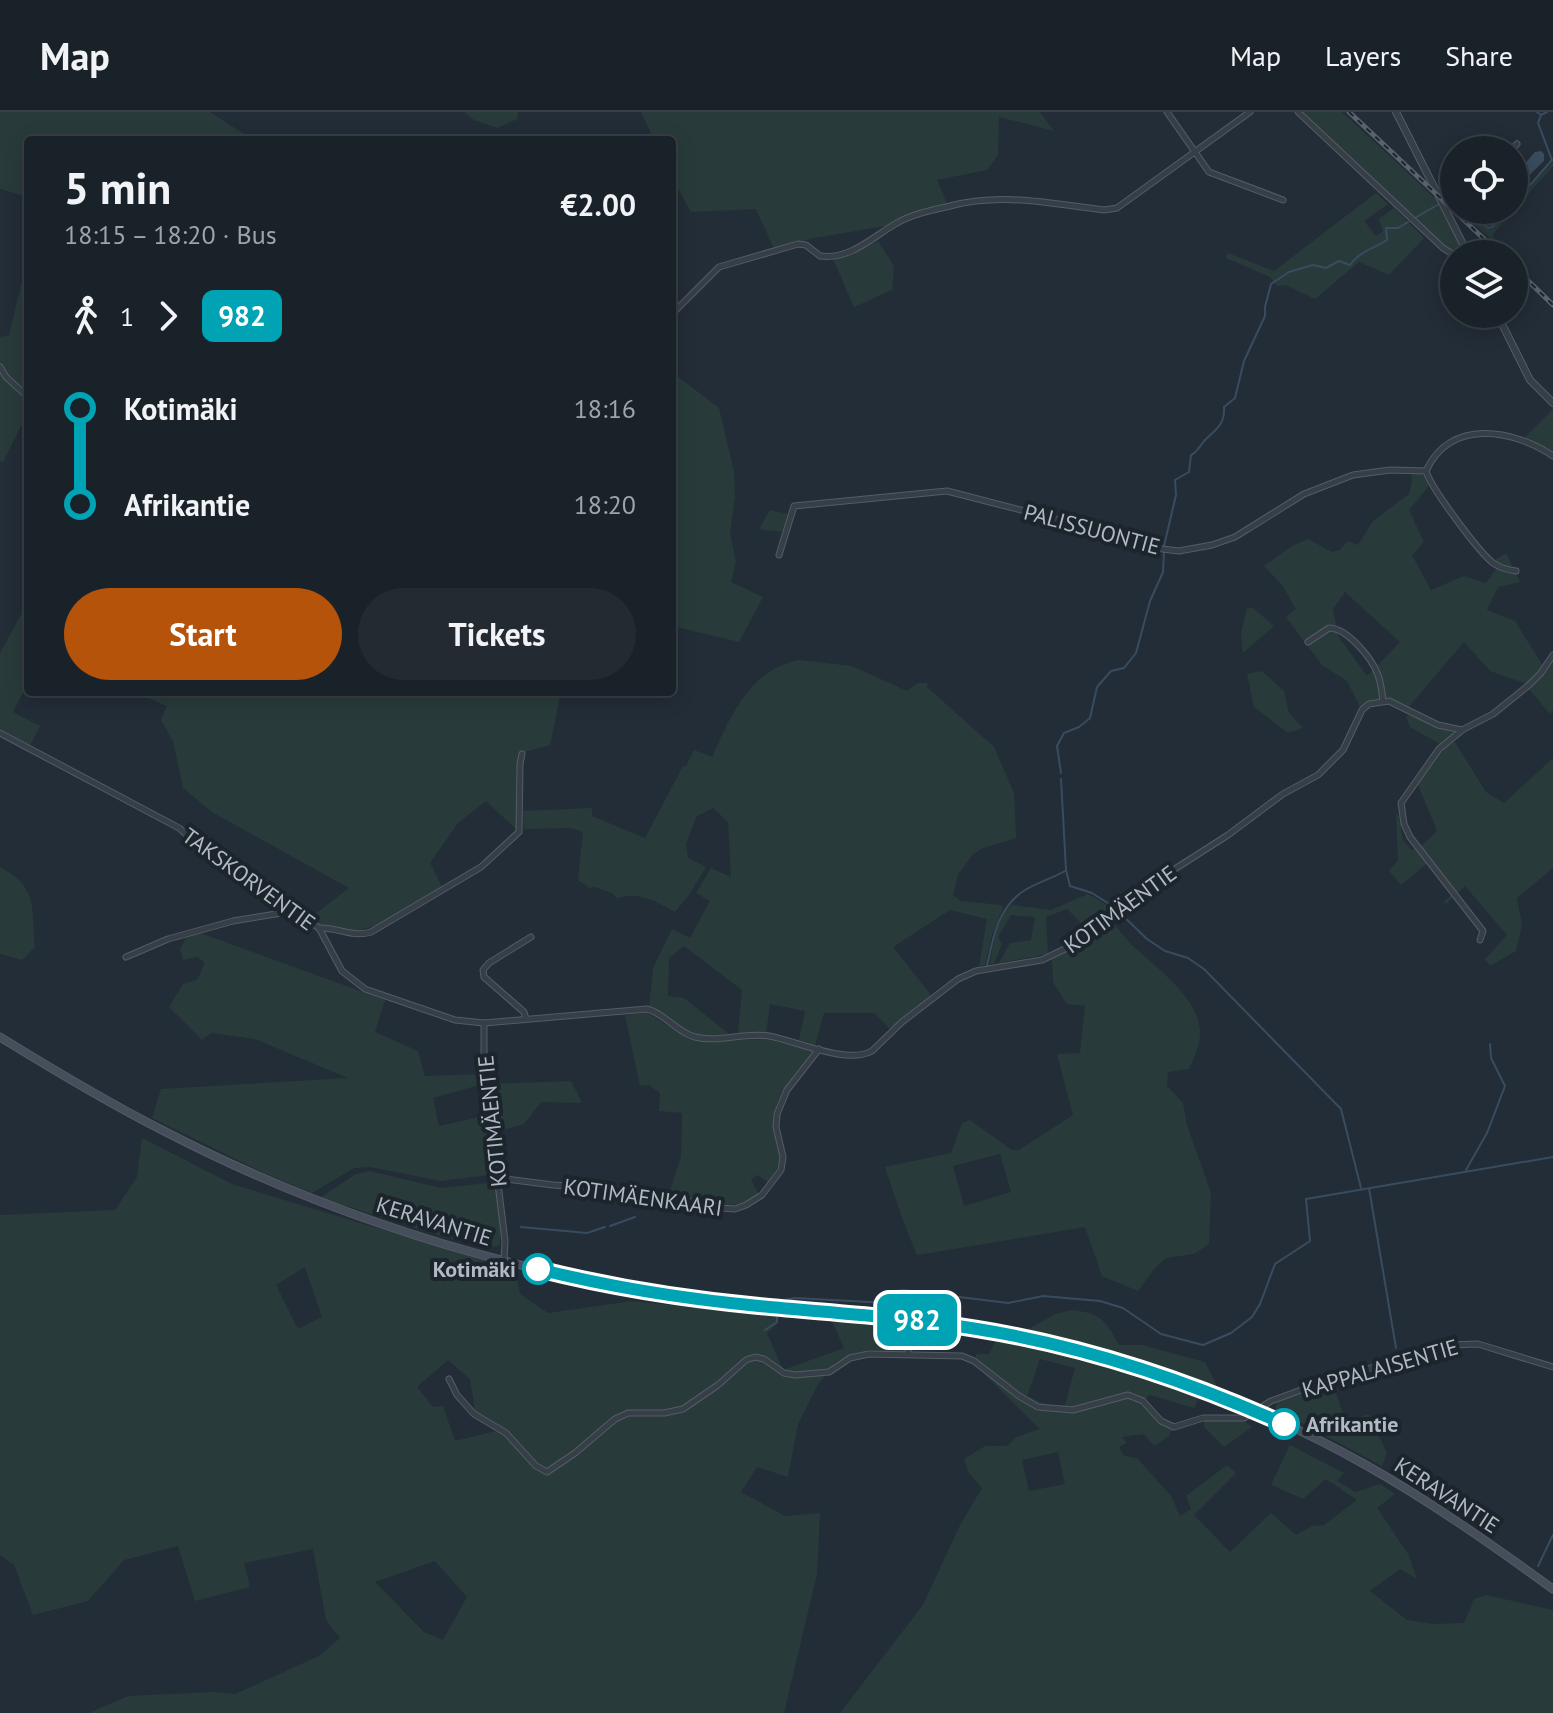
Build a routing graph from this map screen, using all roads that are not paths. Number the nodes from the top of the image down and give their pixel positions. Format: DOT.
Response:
graph roads {
  1 [pos="1167,112"];
  2 [pos="1250,112"];
  3 [pos="1298,112"];
  4 [pos="1396,112"];
  5 [pos="1195,152"];
  6 [pos="1438,192"];
  7 [pos="1283,200"];
  8 [pos="1460,240"];
  9 [pos="1440,245"];
  10 [pos="676,310"];
  11 [pos="1504,328"];
  12 [pos="0,367"];
  13 [pos="24,393"];
  14 [pos="1553,403"];
  15 [pos="1553,456"];
  16 [pos="1426,471"];
  17 [pos="779,555"];
  18 [pos="1516,571"];
  19 [pos="1308,642"];
  20 [pos="1553,655"];
  21 [pos="1383,701"];
  22 [pos="1462,730"];
  23 [pos="0,733"];
  24 [pos="522,754"];
  25 [pos="294,911"];
  26 [pos="319,928"];
  27 [pos="531,937"];
  28 [pos="1480,940"];
  29 [pos="126,957"];
  30 [pos="526,1019"];
  31 [pos="484,1023"];
  32 [pos="0,1037"];
  33 [pos="819,1049"];
  34 [pos="498,1178"];
  35 [pos="504,1261"];
  36 [pos="900,1318"];
  37 [pos="909,1354"];
  38 [pos="1553,1367"];
  39 [pos="449,1379"];
  40 [pos="1256,1411"];
  41 [pos="1553,1589"];
  1 -- 5 [label="street"];
  2 -- 5 [label="street"];
  3 -- 9 [label="street"];
  4 -- 6 [label="street"];
  5 -- 7 [label="street"];
  5 -- 10 [label="street"];
  6 -- 8 [label="street"];
  11 -- 14 [label="street"];
  12 -- 13 [label="street"];
  15 -- 16 [label="street"];
  16 -- 17 [label="street, PALISSUONTIE"];
  16 -- 18 [label="street"];
  19 -- 21 [label="street"];
  20 -- 22 [label="street"];
  21 -- 22 [label="street"];
  21 -- 33 [label="street, KOTIMÄENTIE"];
  22 -- 28 [label="street"];
  23 -- 25 [label="street, TAKSKORVENTIE"];
  24 -- 26 [label="street"];
  25 -- 26 [label="street, TAKSKORVENTIE"];
  25 -- 29 [label="street"];
  26 -- 31 [label="street, TAKSKORVENTIE"];
  27 -- 30 [label="street"];
  30 -- 31 [label="street, KOTIMÄENTIE"];
  30 -- 33 [label="street, KOTIMÄENTIE"];
  31 -- 34 [label="street, KOTIMÄENTIE"];
  32 -- 35 [label="main road, KERAVANTIE"];
  33 -- 34 [label="street, KOTIMÄENKAARI"];
  34 -- 35 [label="street, KOTIMÄENTIE"];
  35 -- 36 [label="main road, KERAVANTIE"];
  36 -- 37 [label="street"];
  36 -- 40 [label="main road, KERAVANTIE"];
  37 -- 39 [label="street"];
  37 -- 40 [label="street"];
  38 -- 40 [label="street, KAPPALAISENTIE"];
  40 -- 41 [label="main road, KERAVANTIE"];
}
